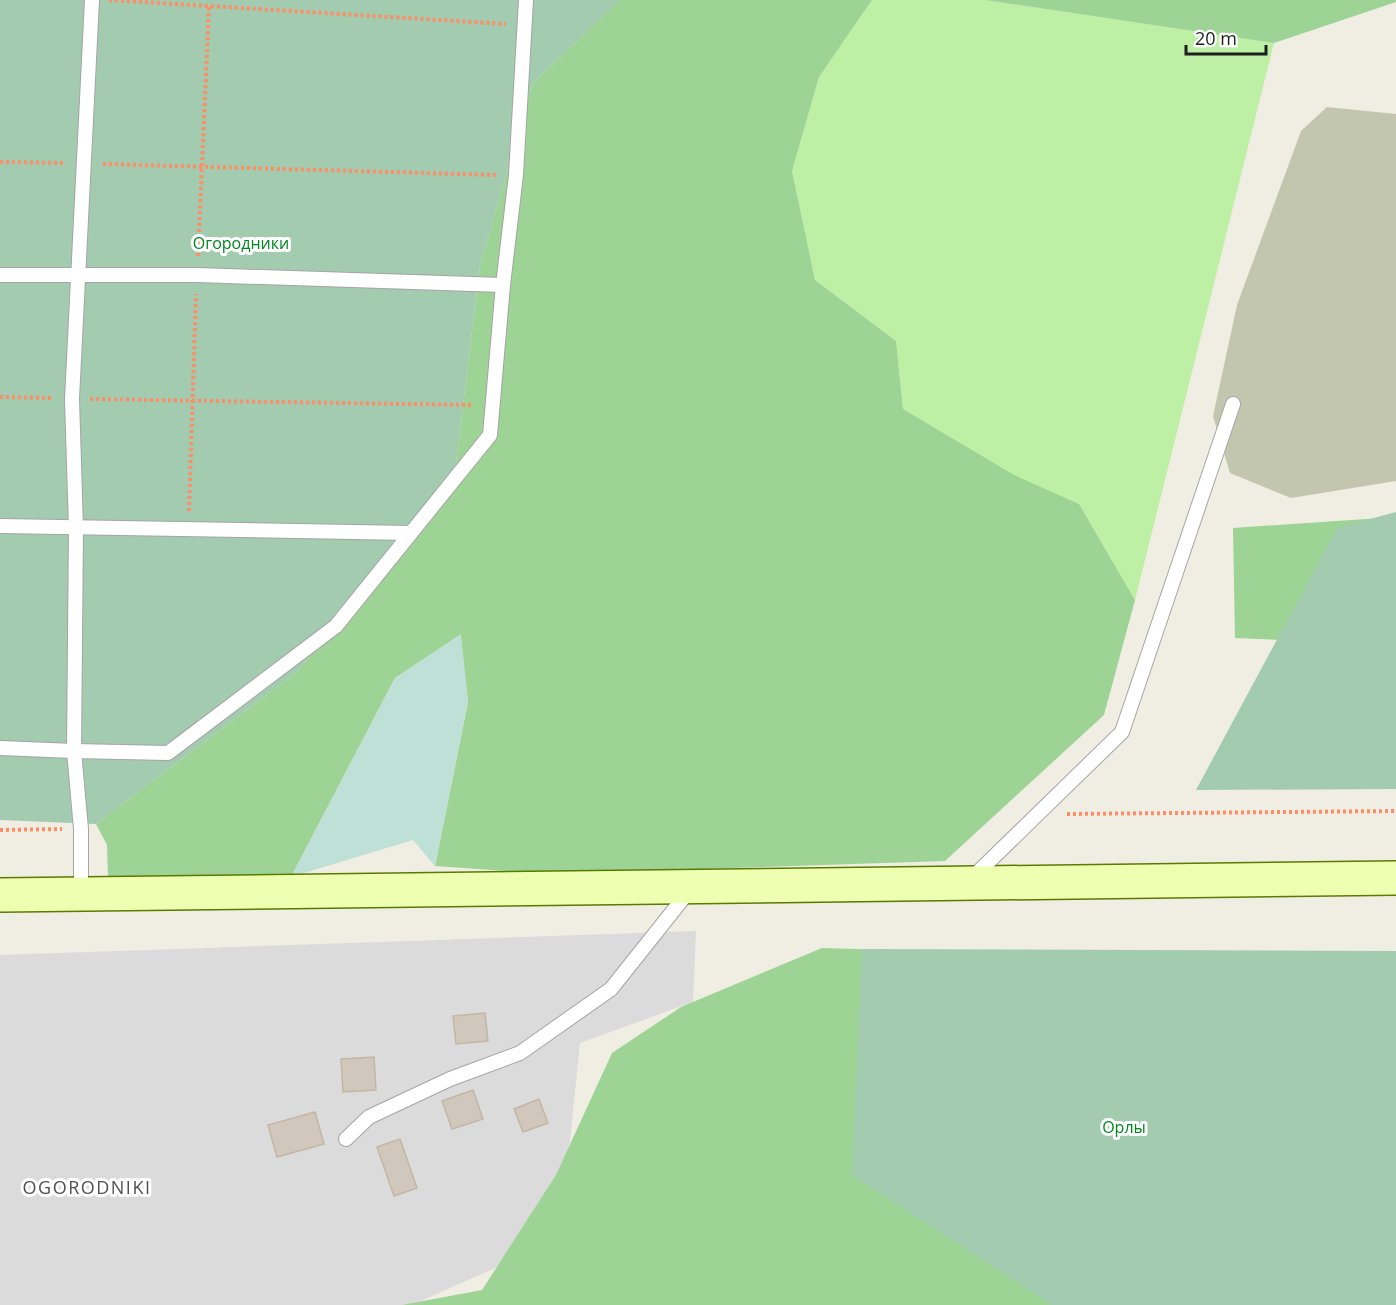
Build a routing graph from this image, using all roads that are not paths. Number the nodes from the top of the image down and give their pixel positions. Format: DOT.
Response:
graph roads {
  1 [pos="92,0"];
  2 [pos="526,0"];
  3 [pos="78,274"];
  4 [pos="0,275"];
  5 [pos="503,285"];
  6 [pos="1233,404"];
  7 [pos="0,526"];
  8 [pos="76,528"];
  9 [pos="411,533"];
  10 [pos="0,747"];
  11 [pos="74,751"];
  12 [pos="1396,878"];
  13 [pos="966,884"];
  14 [pos="692,887"];
  15 [pos="81,894"];
  16 [pos="0,895"];
  17 [pos="346,1139"];
  1 -- 3 [label="lane"];
  2 -- 5 [label="lane"];
  3 -- 4 [label="lane"];
  3 -- 5 [label="lane"];
  3 -- 8 [label="lane"];
  5 -- 9 [label="lane"];
  6 -- 13 [label="lane"];
  7 -- 8 [label="lane"];
  8 -- 9 [label="lane"];
  8 -- 11 [label="lane"];
  9 -- 11 [label="lane"];
  10 -- 11 [label="lane"];
  11 -- 15 [label="lane"];
  12 -- 13 [label="main road"];
  13 -- 14 [label="main road"];
  14 -- 15 [label="main road"];
  14 -- 17 [label="lane"];
  15 -- 16 [label="main road"];
}
